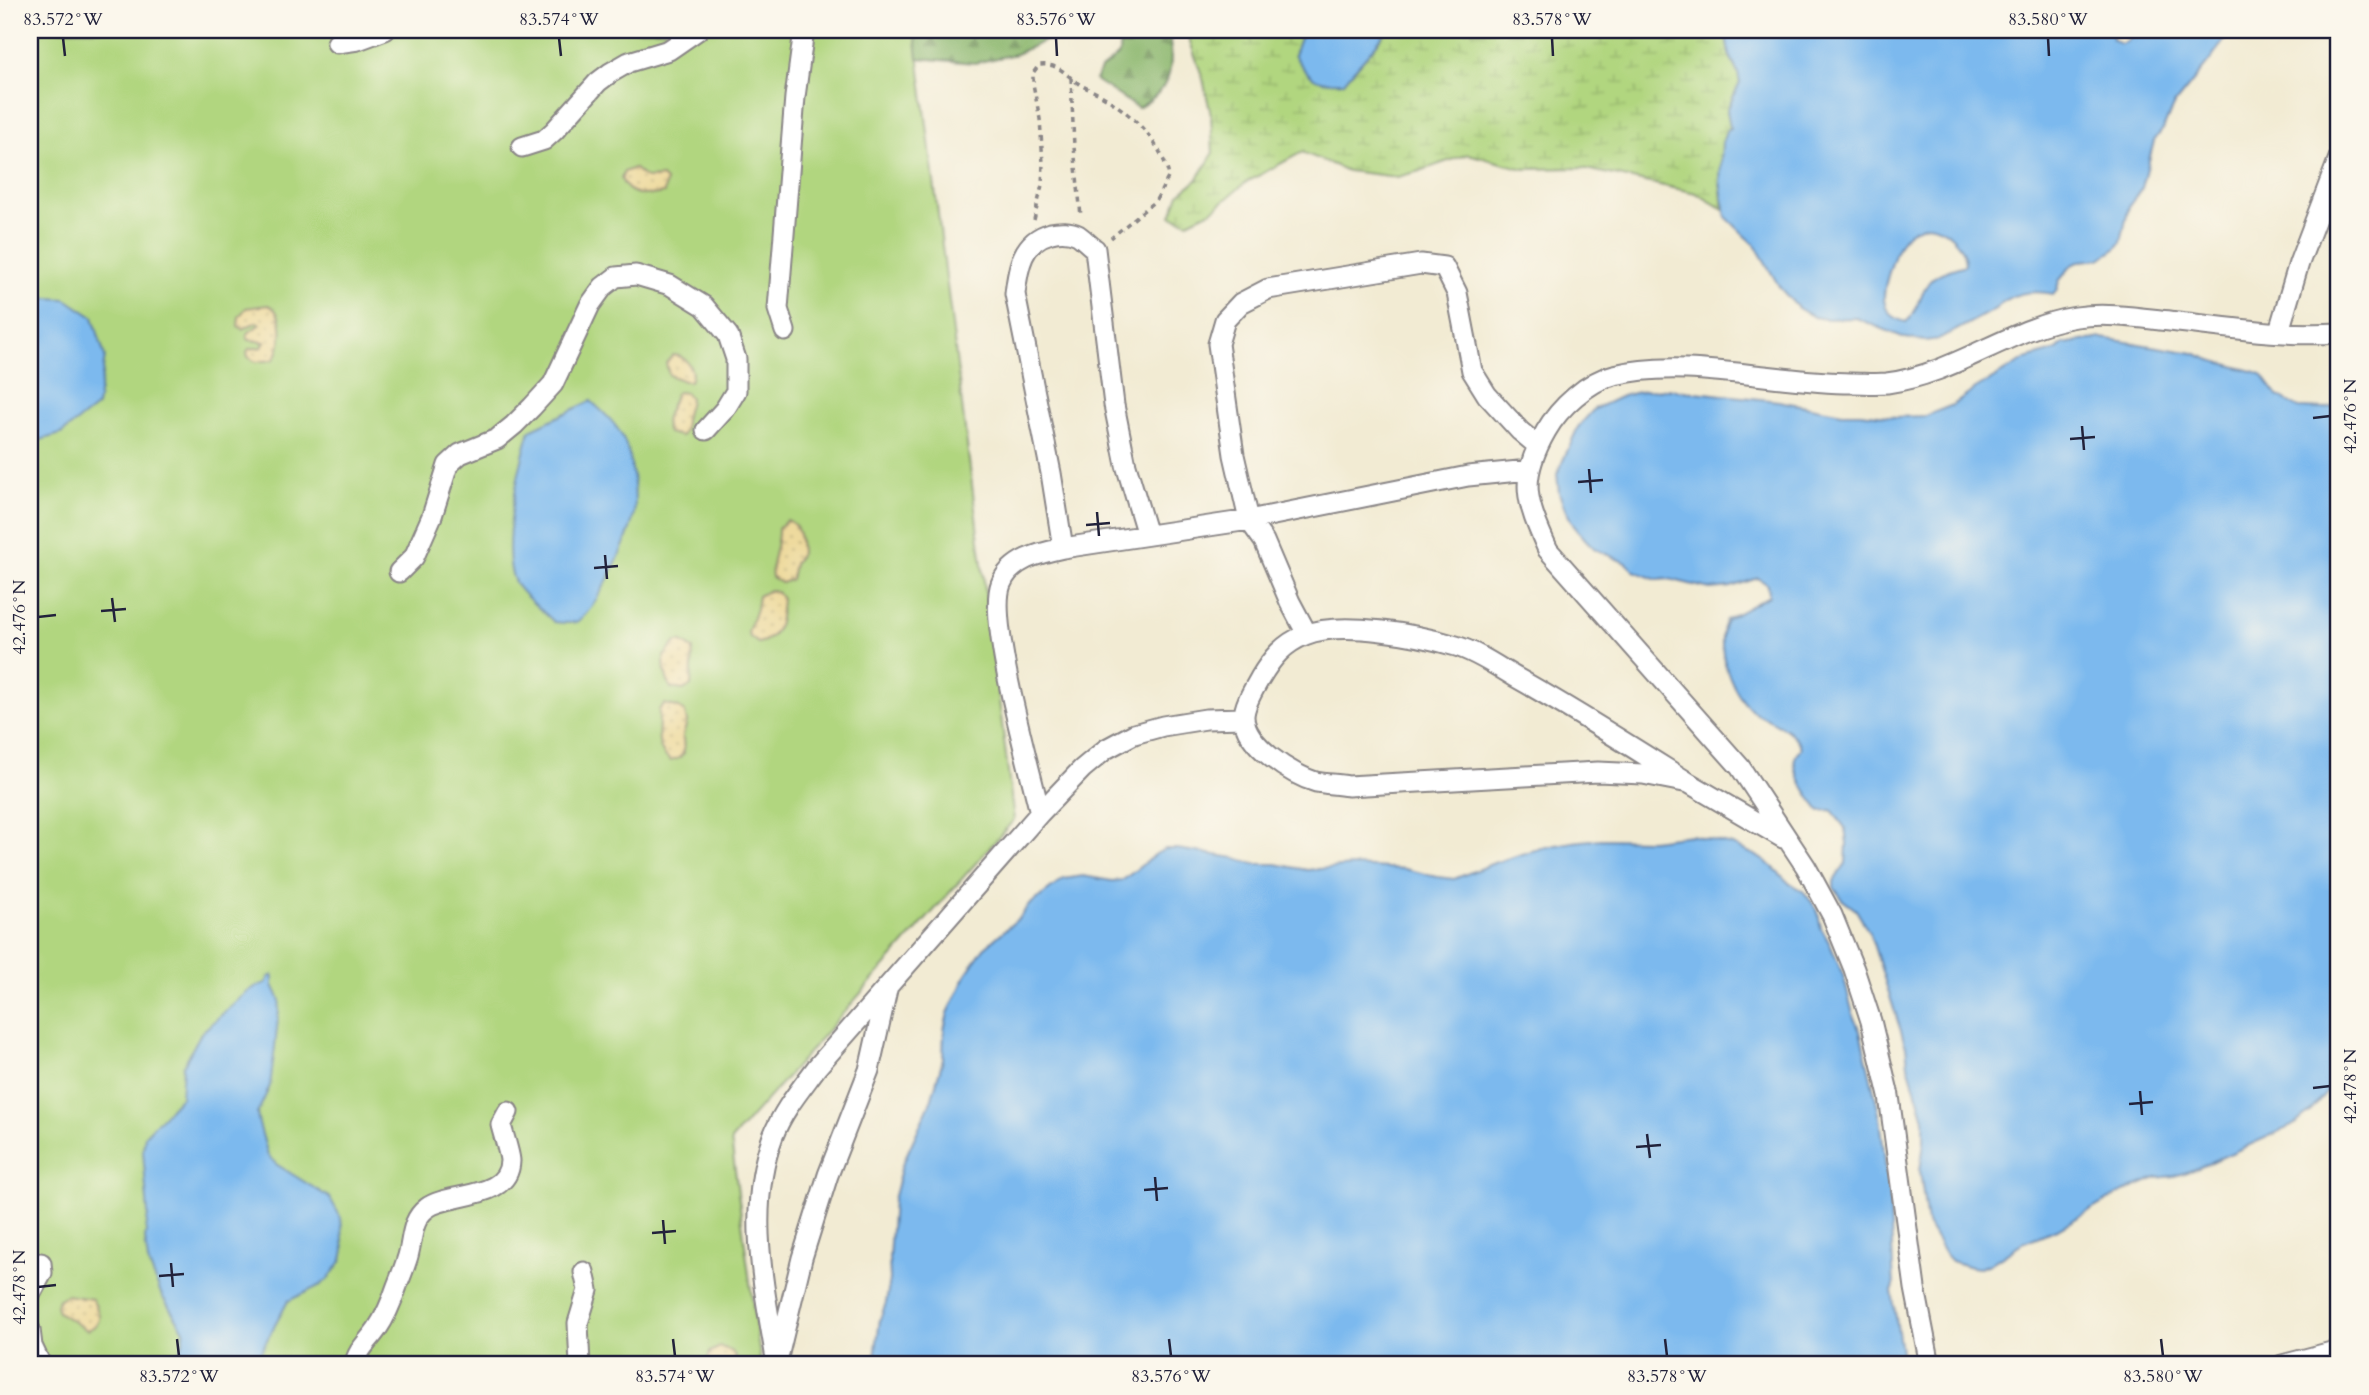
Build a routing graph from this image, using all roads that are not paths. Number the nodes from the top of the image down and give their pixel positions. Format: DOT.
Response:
graph roads {
  1 [pos="385,30"];
  2 [pos="698,30"];
  3 [pos="804,30"];
  4 [pos="337,43"];
  5 [pos="522,147"];
  6 [pos="2339,158"];
  7 [pos="785,331"];
  8 [pos="2279,331"];
  9 [pos="2339,333"];
  10 [pos="706,430"];
  11 [pos="1538,446"];
  12 [pos="1529,470"];
  13 [pos="1250,520"];
  14 [pos="1147,535"];
  15 [pos="1063,548"];
  16 [pos="399,572"];
  17 [pos="1307,634"];
  18 [pos="1244,718"];
  19 [pos="1689,783"];
  20 [pos="1040,813"];
  21 [pos="1787,841"];
  22 [pos="888,987"];
  23 [pos="508,1112"];
  24 [pos="41,1263"];
  25 [pos="584,1272"];
  26 [pos="30,1295"];
  27 [pos="30,1330"];
  28 [pos="2339,1350"];
  29 [pos="41,1365"];
  30 [pos="355,1365"];
  31 [pos="580,1365"];
  32 [pos="777,1365"];
  33 [pos="1930,1365"];
  34 [pos="2282,1365"];
  1 -- 4 [label="street"];
  2 -- 5 [label="street"];
  3 -- 7 [label="street"];
  6 -- 8 [label="street"];
  8 -- 9 [label="street"];
  8 -- 11 [label="street"];
  10 -- 16 [label="street"];
  11 -- 12 [label="street"];
  11 -- 13 [label="street"];
  12 -- 13 [label="street"];
  12 -- 21 [label="street"];
  13 -- 14 [label="street"];
  13 -- 17 [label="street"];
  14 -- 15 [label="street"];
  14 -- 15 [label="street"];
  15 -- 20 [label="street"];
  17 -- 18 [label="street"];
  17 -- 19 [label="street"];
  18 -- 19 [label="street"];
  18 -- 20 [label="street"];
  19 -- 21 [label="street"];
  20 -- 22 [label="street"];
  21 -- 33 [label="street"];
  22 -- 32 [label="street"];
  22 -- 32 [label="street"];
  23 -- 30 [label="street"];
  24 -- 26 [label="street"];
  25 -- 31 [label="street"];
  27 -- 29 [label="street"];
  28 -- 34 [label="street"];
}
